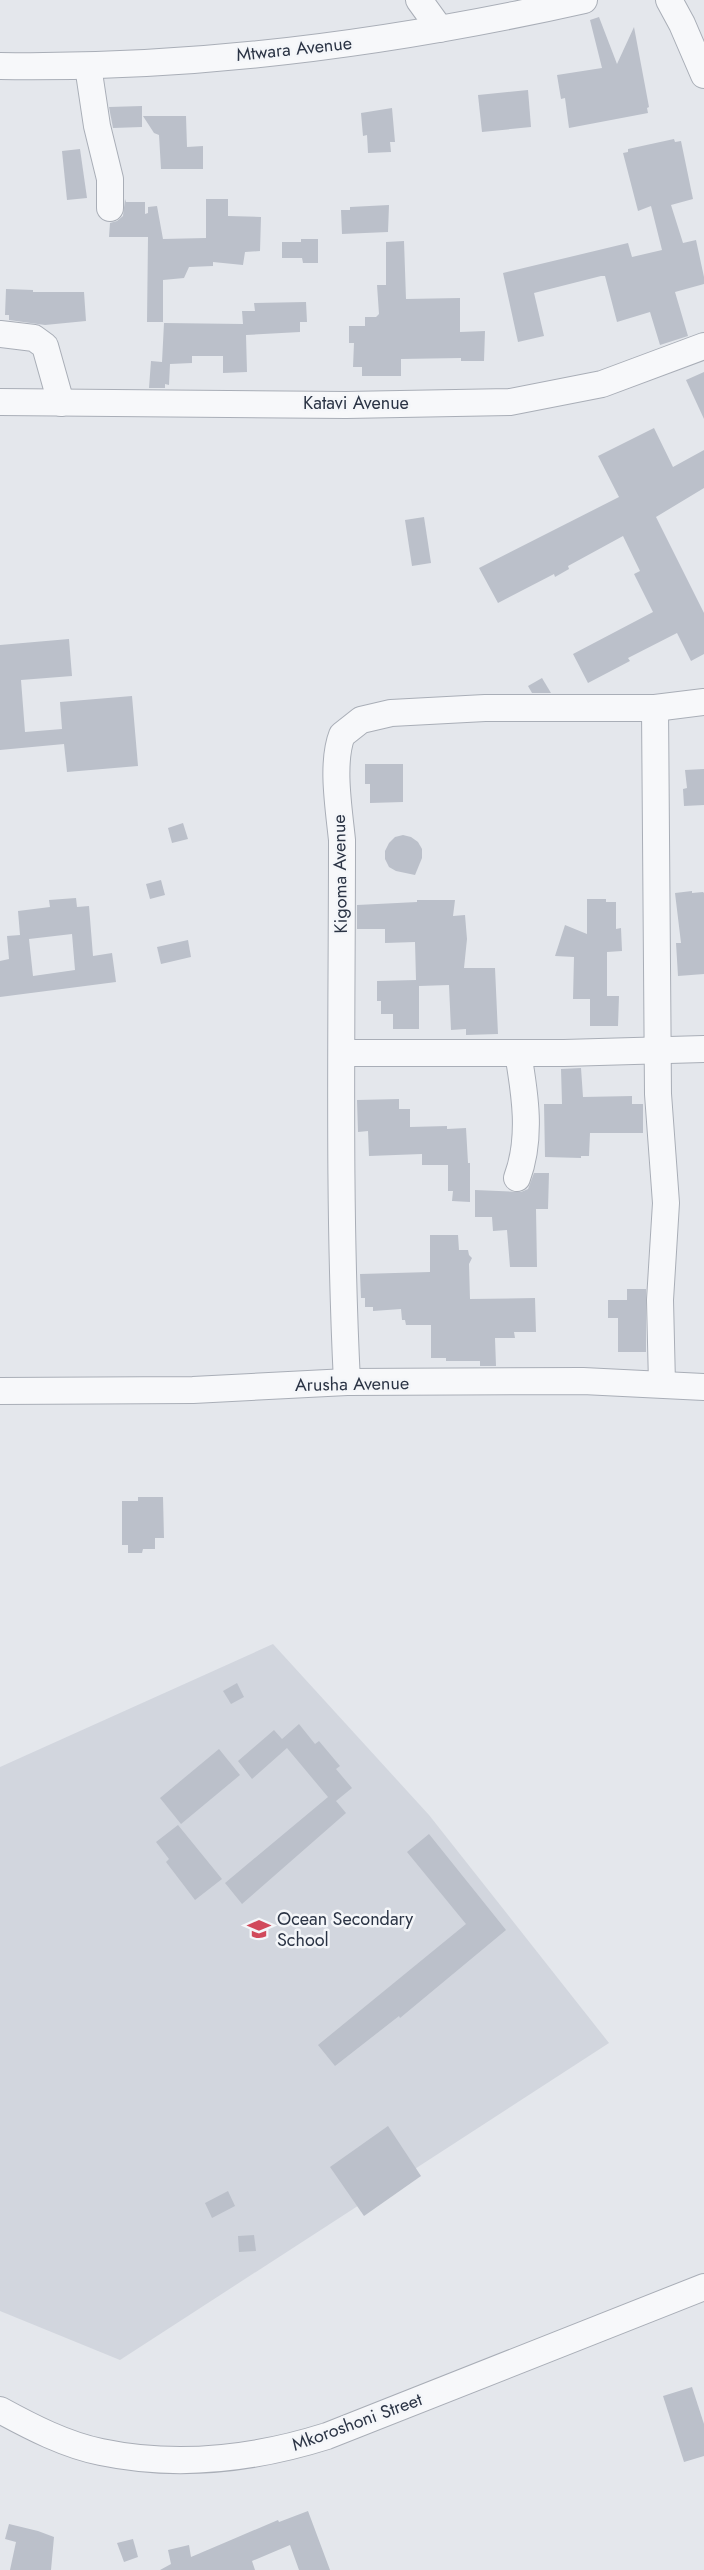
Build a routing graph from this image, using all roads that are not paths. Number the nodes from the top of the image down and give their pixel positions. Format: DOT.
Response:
graph roads {
  1 [pos="419,0"];
  2 [pos="584,0"];
  3 [pos="669,0"];
  4 [pos="441,29"];
  5 [pos="0,66"];
  6 [pos="88,66"];
  7 [pos="704,75"];
  8 [pos="110,208"];
  9 [pos="0,334"];
  10 [pos="704,346"];
  11 [pos="0,402"];
  12 [pos="61,403"];
  13 [pos="704,702"];
  14 [pos="655,708"];
  15 [pos="659,1049"];
  16 [pos="704,1049"];
  17 [pos="343,1053"];
  18 [pos="518,1053"];
  19 [pos="518,1178"];
  20 [pos="347,1382"];
  21 [pos="662,1384"];
  22 [pos="704,1387"];
  23 [pos="0,1391"];
  24 [pos="704,2287"];
  25 [pos="0,2410"];
  1 -- 4 [label="street"];
  2 -- 4 [label="street, Mtwara Avenue"];
  3 -- 7 [label="street"];
  4 -- 6 [label="street, Mtwara Avenue"];
  5 -- 6 [label="street, Mtwara Avenue"];
  6 -- 8 [label="street"];
  9 -- 12 [label="street"];
  10 -- 12 [label="street, Katavi Avenue"];
  11 -- 12 [label="street, Katavi Avenue"];
  13 -- 14 [label="street, Kigoma Avenue"];
  14 -- 15 [label="street"];
  14 -- 17 [label="street, Kigoma Avenue"];
  15 -- 16 [label="street"];
  15 -- 18 [label="street"];
  15 -- 21 [label="street"];
  17 -- 18 [label="street"];
  17 -- 20 [label="street, Kigoma Avenue"];
  18 -- 19 [label="street"];
  20 -- 21 [label="street, Arusha Avenue"];
  20 -- 23 [label="street, Arusha Avenue"];
  21 -- 22 [label="street, Arusha Avenue"];
  24 -- 25 [label="street, Mkoroshoni Street"];
}
